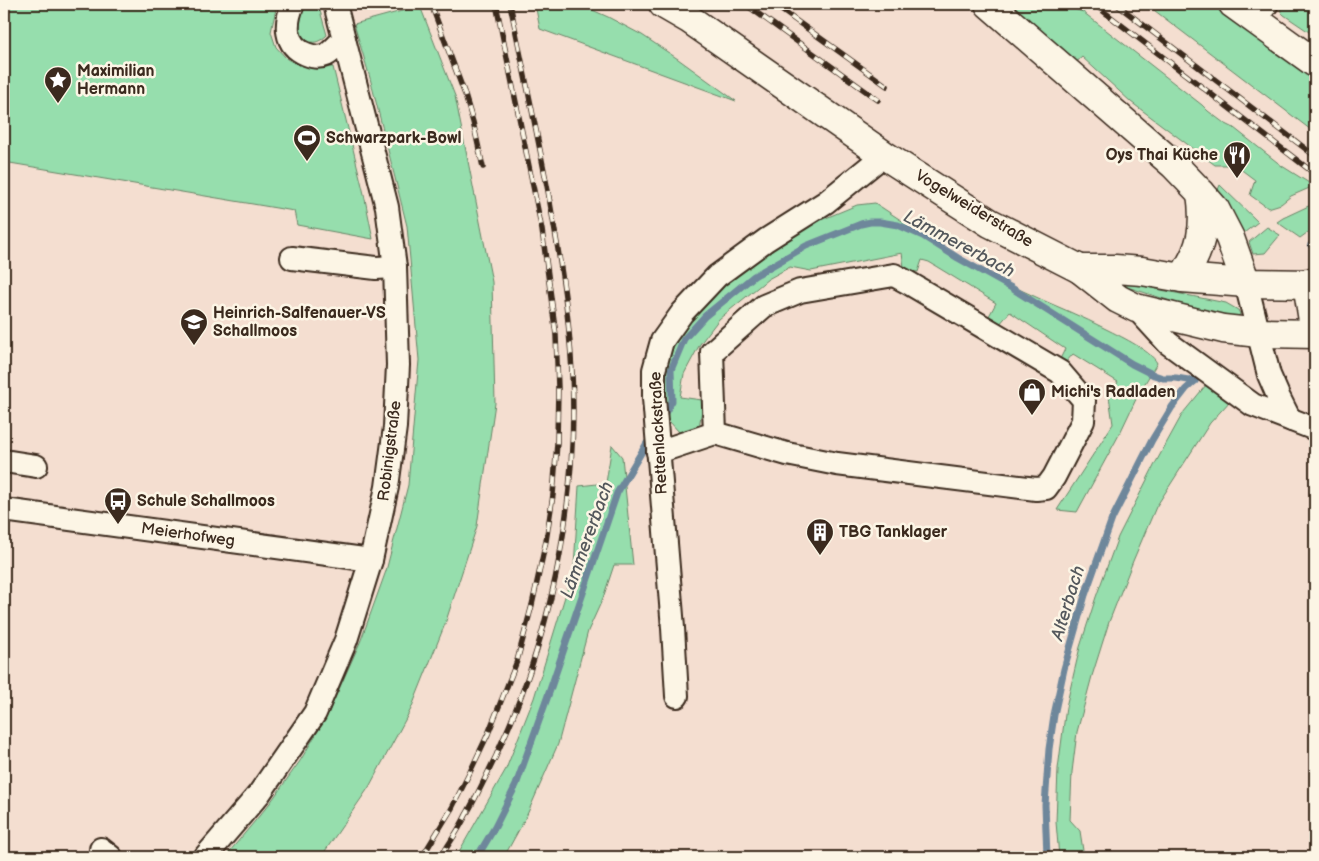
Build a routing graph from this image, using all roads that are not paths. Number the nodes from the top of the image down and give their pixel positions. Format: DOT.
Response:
graph roads {
  1 [pos="293,4"];
  2 [pos="335,4"];
  3 [pos="663,4"];
  4 [pos="989,4"];
  5 [pos="1233,4"];
  6 [pos="1261,12"];
  7 [pos="344,39"];
  8 [pos="1315,63"];
  9 [pos="884,155"];
  10 [pos="1201,193"];
  11 [pos="292,258"];
  12 [pos="395,267"];
  13 [pos="1080,269"];
  14 [pos="1182,278"];
  15 [pos="1246,283"];
  16 [pos="1311,284"];
  17 [pos="1136,308"];
  18 [pos="1259,333"];
  19 [pos="1315,333"];
  20 [pos="1292,420"];
  21 [pos="1315,429"];
  22 [pos="715,433"];
  23 [pos="658,446"];
  24 [pos="4,460"];
  25 [pos="36,466"];
  26 [pos="4,510"];
  27 [pos="371,560"];
  28 [pos="677,696"];
  29 [pos="205,857"];
  1 -- 7 [label="street"];
  2 -- 7 [label="street, Robinigstraße"];
  3 -- 9 [label="main road, Vogelweiderstraße"];
  4 -- 10 [label="main road"];
  5 -- 6 [label="main road"];
  6 -- 8 [label="main road"];
  7 -- 12 [label="street, Robinigstraße"];
  9 -- 13 [label="main road, Vogelweiderstraße"];
  9 -- 23 [label="street, Rettenlackstraße"];
  10 -- 14 [label="main road"];
  10 -- 15 [label="main road"];
  11 -- 12 [label="street"];
  12 -- 27 [label="street, Robinigstraße"];
  13 -- 14 [label="main road"];
  13 -- 17 [label="main road, Vogelweiderstraße"];
  14 -- 15 [label="main road"];
  15 -- 16 [label="main road"];
  15 -- 18 [label="street"];
  16 -- 19 [label="main road"];
  17 -- 18 [label="main road, Vogelweiderstraße"];
  17 -- 20 [label="street"];
  18 -- 19 [label="main road, Vogelweiderstraße"];
  18 -- 20 [label="street"];
  20 -- 21 [label="street"];
  22 -- 22 [label="street"];
  22 -- 23 [label="street"];
  23 -- 28 [label="street, Rettenlackstraße"];
  24 -- 25 [label="street"];
  26 -- 27 [label="street, Meierhofweg"];
  27 -- 29 [label="street, Robinigstraße"];
}
